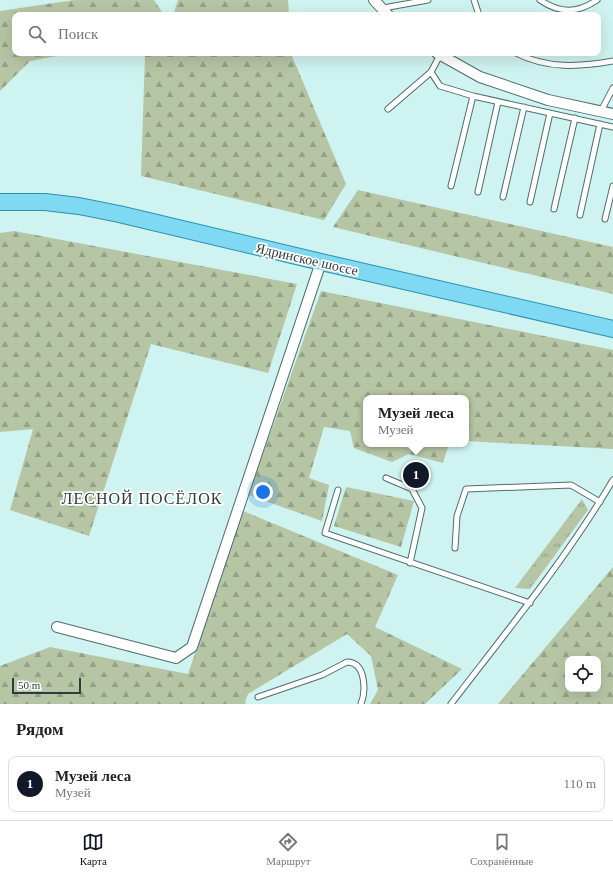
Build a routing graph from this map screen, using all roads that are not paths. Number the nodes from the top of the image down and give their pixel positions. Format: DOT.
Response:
graph roads {
  1 [pos="374,0"];
  2 [pos="428,0"];
  3 [pos="474,0"];
  4 [pos="540,0"];
  5 [pos="596,0"];
  6 [pos="385,12"];
  7 [pos="478,12"];
  8 [pos="438,56"];
  9 [pos="443,56"];
  10 [pos="523,56"];
  11 [pos="613,61"];
  12 [pos="430,72"];
  13 [pos="613,88"];
  14 [pos="473,96"];
  15 [pos="498,102"];
  16 [pos="524,108"];
  17 [pos="388,109"];
  18 [pos="600,111"];
  19 [pos="550,113"];
  20 [pos="613,114"];
  21 [pos="576,118"];
  22 [pos="600,124"];
  23 [pos="613,127"];
  24 [pos="451,186"];
  25 [pos="613,186"];
  26 [pos="478,192"];
  27 [pos="503,197"];
  28 [pos="0,202"];
  29 [pos="530,202"];
  30 [pos="554,209"];
  31 [pos="580,215"];
  32 [pos="605,219"];
  33 [pos="321,262"];
  34 [pos="613,329"];
  35 [pos="386,478"];
  36 [pos="613,480"];
  37 [pos="338,490"];
  38 [pos="600,502"];
  39 [pos="455,548"];
  40 [pos="410,562"];
  41 [pos="530,602"];
  42 [pos="57,627"];
  43 [pos="258,697"];
  44 [pos="361,704"];
  45 [pos="451,704"];
  1 -- 6 [label="street"];
  2 -- 6 [label="lane"];
  3 -- 7 [label="lane"];
  4 -- 5 [label="lane"];
  8 -- 12 [label="lane"];
  9 -- 18 [label="street"];
  10 -- 11 [label="lane"];
  12 -- 14 [label="lane"];
  12 -- 17 [label="lane"];
  13 -- 18 [label="lane"];
  14 -- 15 [label="lane"];
  14 -- 24 [label="lane"];
  15 -- 16 [label="lane"];
  15 -- 26 [label="lane"];
  16 -- 19 [label="lane"];
  16 -- 27 [label="lane"];
  18 -- 20 [label="street"];
  19 -- 21 [label="lane"];
  19 -- 29 [label="lane"];
  21 -- 22 [label="lane"];
  21 -- 30 [label="lane"];
  22 -- 23 [label="lane"];
  22 -- 31 [label="lane"];
  25 -- 32 [label="lane"];
  28 -- 33 [label="main road, Ядринское шоссе"];
  33 -- 34 [label="main road, Ядринское шоссе"];
  33 -- 42 [label="street"];
  35 -- 40 [label="lane"];
  36 -- 38 [label="lane"];
  37 -- 40 [label="lane"];
  38 -- 39 [label="lane"];
  38 -- 41 [label="lane"];
  40 -- 41 [label="lane"];
  41 -- 45 [label="lane"];
  43 -- 44 [label="lane"];
}
